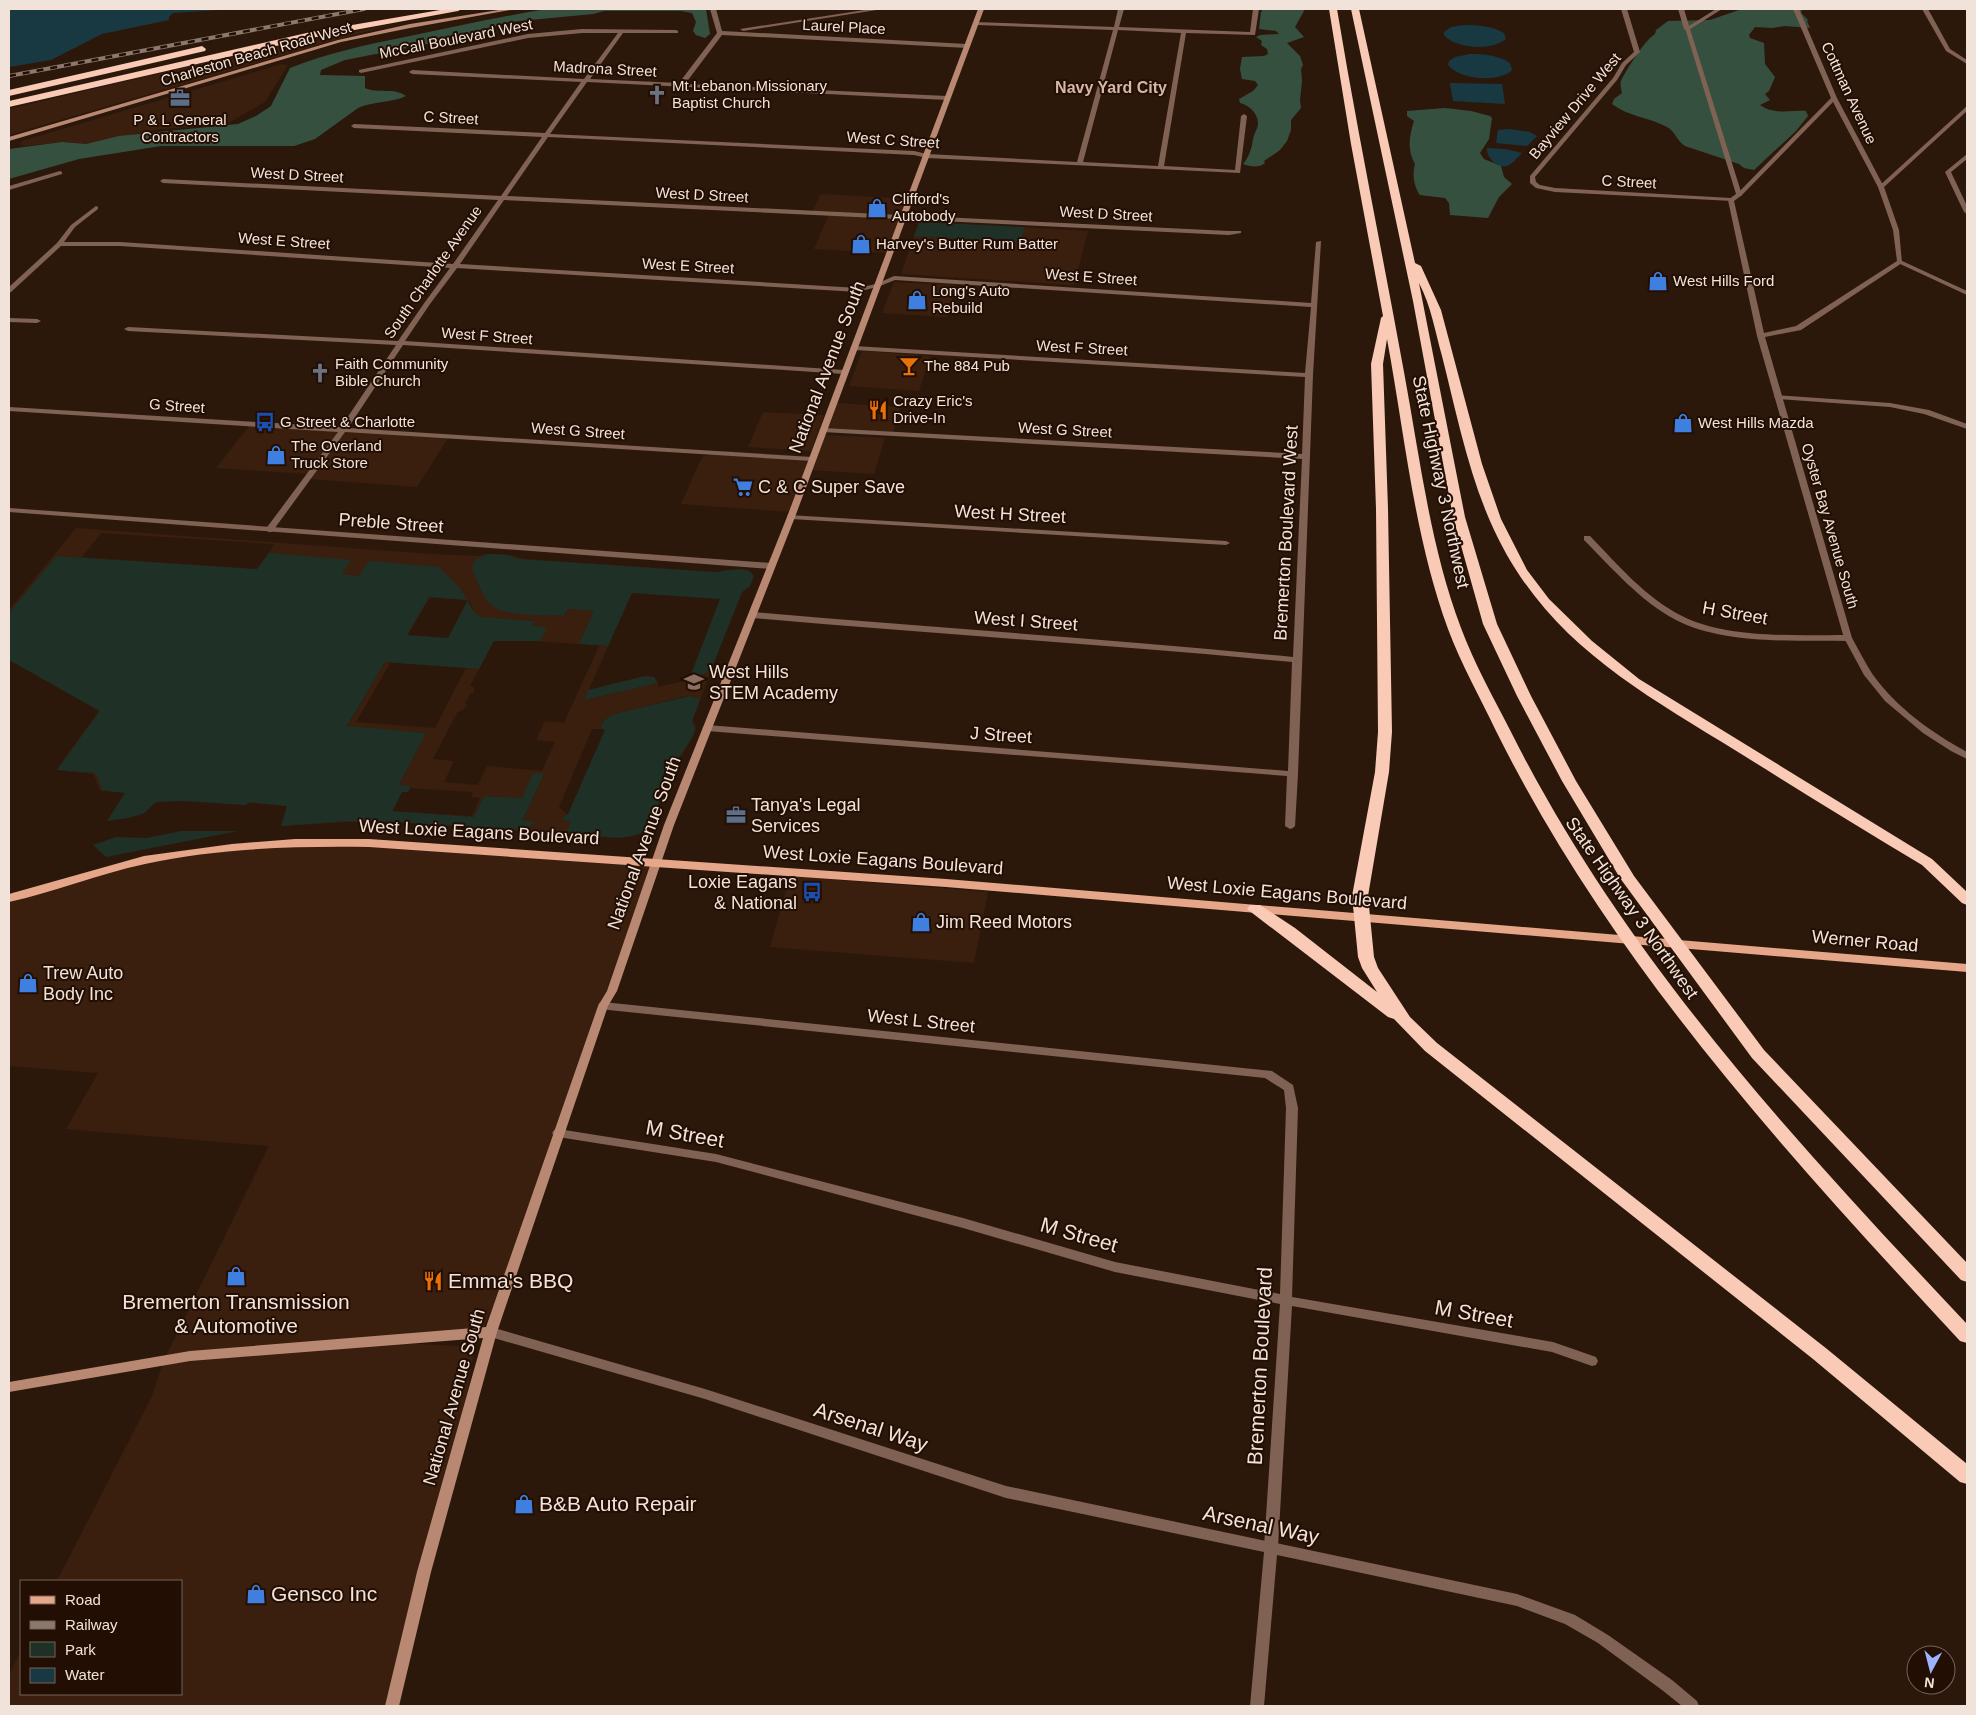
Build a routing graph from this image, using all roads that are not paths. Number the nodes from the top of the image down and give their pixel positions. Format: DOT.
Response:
graph roads {
  1 [pos="458,9"];
  2 [pos="513,9"];
  3 [pos="713,9"];
  4 [pos="880,9"];
  5 [pos="981,9"];
  6 [pos="1121,9"];
  7 [pos="1256,9"];
  8 [pos="1333,9"];
  9 [pos="1355,9"];
  10 [pos="1624,9"];
  11 [pos="1681,9"];
  12 [pos="1719,9"];
  13 [pos="1796,9"];
  14 [pos="1926,9"];
  15 [pos="977,23"];
  16 [pos="1117,29"];
  17 [pos="1686,29"];
  18 [pos="622,31"];
  19 [pos="1184,31"];
  20 [pos="676,32"];
  21 [pos="720,33"];
  22 [pos="966,46"];
  23 [pos="207,47"];
  24 [pos="1967,62"];
  25 [pos="361,71"];
  26 [pos="412,72"];
  27 [pos="587,81"];
  28 [pos="681,85"];
  29 [pos="9,93"];
  30 [pos="947,98"];
  31 [pos="1834,98"];
  32 [pos="9,104"];
  33 [pos="1967,108"];
  34 [pos="1244,116"];
  35 [pos="354,126"];
  36 [pos="547,135"];
  37 [pos="9,139"];
  38 [pos="927,156"];
  39 [pos="1967,156"];
  40 [pos="1080,163"];
  41 [pos="1161,167"];
  42 [pos="60,172"];
  43 [pos="1532,177"];
  44 [pos="163,181"];
  45 [pos="9,188"];
  46 [pos="1881,188"];
  47 [pos="1739,195"];
  48 [pos="503,197"];
  49 [pos="1731,200"];
  50 [pos="96,208"];
  51 [pos="1967,212"];
  52 [pos="904,216"];
  53 [pos="1239,232"];
  54 [pos="1404,240"];
  55 [pos="1319,242"];
  56 [pos="59,244"];
  57 [pos="1900,262"];
  58 [pos="455,266"];
  59 [pos="878,285"];
  60 [pos="9,291"];
  61 [pos="1967,293"];
  62 [pos="1314,305"];
  63 [pos="1387,310"];
  64 [pos="9,320"];
  65 [pos="37,321"];
  66 [pos="128,329"];
  67 [pos="1761,336"];
  68 [pos="399,344"];
  69 [pos="854,348"];
  70 [pos="844,372"];
  71 [pos="1309,375"];
  72 [pos="1778,397"];
  73 [pos="9,409"];
  74 [pos="1967,427"];
  75 [pos="343,430"];
  76 [pos="822,430"];
  77 [pos="1306,457"];
  78 [pos="812,459"];
  79 [pos="9,510"];
  80 [pos="791,517"];
  81 [pos="269,530"];
  82 [pos="1587,538"];
  83 [pos="1226,543"];
  84 [pos="771,566"];
  85 [pos="753,615"];
  86 [pos="1848,638"];
  87 [pos="1296,660"];
  88 [pos="707,728"];
  89 [pos="1967,756"];
  90 [pos="1292,774"];
  91 [pos="1290,826"];
  92 [pos="656,862"];
  93 [pos="1927,862"];
  94 [pos="1967,885"];
  95 [pos="9,898"];
  96 [pos="1967,900"];
  97 [pos="1255,909"];
  98 [pos="1364,919"];
  99 [pos="1759,951"];
  100 [pos="1967,968"];
  101 [pos="603,1006"];
  102 [pos="1404,1021"];
  103 [pos="1234,1070"];
  104 [pos="558,1133"];
  105 [pos="1967,1276"];
  106 [pos="1286,1299"];
  107 [pos="491,1332"];
  108 [pos="1967,1336"];
  109 [pos="1592,1360"];
  110 [pos="9,1387"];
  111 [pos="1967,1476"];
  112 [pos="1271,1548"];
  113 [pos="392,1706"];
  114 [pos="1257,1706"];
  115 [pos="1692,1706"];
  1 -- 32 [label="highway"];
  2 -- 37 [label="main road, Charleston Beach Road West"];
  3 -- 21 [label="street"];
  4 -- 21 [label="street"];
  5 -- 15 [label="main road, National Avenue South"];
  6 -- 16 [label="street"];
  7 -- 19 [label="street"];
  8 -- 63 [label="highway, State Highway 3 Northwest"];
  9 -- 54 [label="highway, State Highway 3 Northwest"];
  10 -- 43 [label="street, Bayview Drive West"];
  11 -- 17 [label="street"];
  12 -- 17 [label="street"];
  13 -- 31 [label="street, Cottman Avenue"];
  14 -- 24 [label="street"];
  15 -- 16 [label="street"];
  15 -- 22 [label="main road, National Avenue South"];
  16 -- 19 [label="street"];
  16 -- 40 [label="street"];
  17 -- 47 [label="street"];
  18 -- 20 [label="street, McCall Boulevard West"];
  18 -- 25 [label="street, McCall Boulevard West"];
  18 -- 27 [label="street, South Charlotte Avenue"];
  19 -- 41 [label="street"];
  21 -- 22 [label="street, Laurel Place"];
  21 -- 28 [label="street"];
  22 -- 30 [label="main road, National Avenue South"];
  23 -- 29 [label="highway"];
  26 -- 27 [label="street, Madrona Street"];
  27 -- 28 [label="street, Madrona Street"];
  27 -- 36 [label="street, South Charlotte Avenue"];
  28 -- 30 [label="street, Madrona Street"];
  30 -- 38 [label="main road, National Avenue South"];
  31 -- 46 [label="street, Cottman Avenue"];
  31 -- 47 [label="street"];
  33 -- 46 [label="street"];
  34 -- 41 [label="street, West C Street"];
  35 -- 36 [label="street, C Street"];
  36 -- 38 [label="street, West C Street"];
  36 -- 48 [label="street, South Charlotte Avenue"];
  38 -- 40 [label="street, West C Street"];
  38 -- 52 [label="main road, National Avenue South"];
  39 -- 51 [label="street"];
  40 -- 41 [label="street, West C Street"];
  42 -- 45 [label="street"];
  43 -- 49 [label="street, C Street"];
  44 -- 48 [label="street, West D Street"];
  46 -- 57 [label="street, Cottman Avenue"];
  47 -- 49 [label="street"];
  48 -- 52 [label="street, West D Street"];
  48 -- 58 [label="street, South Charlotte Avenue"];
  49 -- 67 [label="street, Oyster Bay Avenue South"];
  50 -- 56 [label="street"];
  52 -- 53 [label="street, West D Street"];
  52 -- 59 [label="main road, National Avenue South"];
  54 -- 93 [label="highway"];
  54 -- 105 [label="highway, State Highway 3 Northwest"];
  55 -- 62 [label="street, Bremerton Boulevard West"];
  56 -- 58 [label="street, West E Street"];
  56 -- 60 [label="street"];
  57 -- 61 [label="street"];
  57 -- 67 [label="street"];
  58 -- 59 [label="street, West E Street"];
  58 -- 68 [label="street, South Charlotte Avenue"];
  59 -- 62 [label="street, West E Street"];
  59 -- 69 [label="main road, National Avenue South"];
  62 -- 71 [label="street, Bremerton Boulevard West"];
  63 -- 98 [label="highway"];
  63 -- 108 [label="highway, State Highway 3 Northwest"];
  64 -- 65 [label="street"];
  66 -- 68 [label="street, West F Street"];
  67 -- 72 [label="street, Oyster Bay Avenue South"];
  68 -- 70 [label="street, West F Street"];
  68 -- 75 [label="street, South Charlotte Avenue"];
  69 -- 70 [label="main road, National Avenue South"];
  69 -- 71 [label="street, West F Street"];
  70 -- 76 [label="main road, National Avenue South"];
  71 -- 77 [label="street, Bremerton Boulevard West"];
  72 -- 74 [label="street"];
  72 -- 86 [label="street, Oyster Bay Avenue South"];
  73 -- 75 [label="street, G Street"];
  75 -- 78 [label="street, West G Street"];
  75 -- 81 [label="street, South Charlotte Avenue"];
  76 -- 77 [label="street, West G Street"];
  76 -- 78 [label="main road, National Avenue South"];
  77 -- 87 [label="street, Bremerton Boulevard West"];
  78 -- 80 [label="main road, National Avenue South"];
  79 -- 81 [label="street, Preble Street"];
  80 -- 83 [label="street, West H Street"];
  80 -- 84 [label="main road, National Avenue South"];
  81 -- 84 [label="street, Preble Street"];
  82 -- 86 [label="street, H Street"];
  84 -- 85 [label="main road, National Avenue South"];
  85 -- 87 [label="street, West I Street"];
  85 -- 88 [label="main road, National Avenue South"];
  86 -- 89 [label="street, Oyster Bay Avenue South"];
  87 -- 90 [label="street, Bremerton Boulevard West"];
  88 -- 90 [label="street, J Street"];
  88 -- 92 [label="main road, National Avenue South"];
  90 -- 91 [label="street, Bremerton Boulevard West"];
  92 -- 95 [label="main road, West Loxie Eagans Boulevard"];
  92 -- 97 [label="main road, West Loxie Eagans Boulevard"];
  92 -- 101 [label="main road, National Avenue South"];
  93 -- 94 [label="highway"];
  93 -- 96 [label="highway"];
  97 -- 98 [label="main road, West Loxie Eagans Boulevard"];
  97 -- 102 [label="highway"];
  98 -- 99 [label="main road, West Loxie Eagans Boulevard"];
  98 -- 102 [label="highway"];
  99 -- 100 [label="main road, Werner Road"];
  101 -- 103 [label="street, West L Street"];
  101 -- 104 [label="main road, National Avenue South"];
  102 -- 111 [label="highway"];
  103 -- 106 [label="street, Bremerton Boulevard"];
  104 -- 106 [label="street, M Street"];
  104 -- 107 [label="main road, National Avenue South"];
  106 -- 109 [label="street, M Street"];
  106 -- 112 [label="street, Bremerton Boulevard"];
  107 -- 110 [label="main road, Arsenal Way"];
  107 -- 112 [label="street, Arsenal Way"];
  107 -- 113 [label="main road, National Avenue South"];
  112 -- 114 [label="street, Bremerton Boulevard"];
  112 -- 115 [label="street, Arsenal Way"];
}
